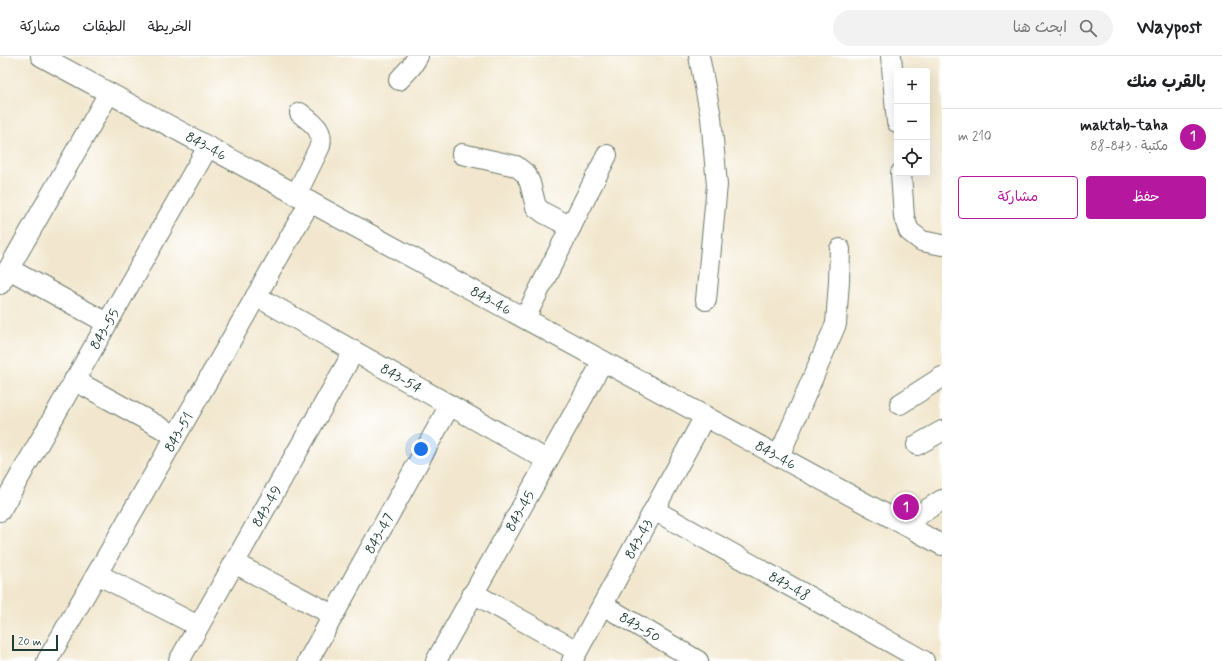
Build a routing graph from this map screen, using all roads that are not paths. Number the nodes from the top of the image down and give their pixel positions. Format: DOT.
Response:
graph roads {
  1 [pos="41,56"];
  2 [pos="418,56"];
  3 [pos="699,56"];
  4 [pos="891,56"];
  5 [pos="400,80"];
  6 [pos="109,93"];
  7 [pos="895,104"];
  8 [pos="300,113"];
  9 [pos="208,147"];
  10 [pos="462,154"];
  11 [pos="607,155"];
  12 [pos="902,176"];
  13 [pos="303,198"];
  14 [pos="571,227"];
  15 [pos="942,245"];
  16 [pos="840,249"];
  17 [pos="5,277"];
  18 [pos="256,296"];
  19 [pos="706,300"];
  20 [pos="524,318"];
  21 [pos="107,323"];
  22 [pos="354,351"];
  23 [pos="603,361"];
  24 [pos="942,377"];
  25 [pos="74,380"];
  26 [pos="900,404"];
  27 [pos="450,405"];
  28 [pos="705,416"];
  29 [pos="942,431"];
  30 [pos="176,436"];
  31 [pos="917,445"];
  32 [pos="778,456"];
  33 [pos="547,460"];
  34 [pos="942,500"];
  35 [pos="654,510"];
  36 [pos="0,511"];
  37 [pos="904,524"];
  38 [pos="942,545"];
  39 [pos="234,563"];
  40 [pos="97,574"];
  41 [pos="474,593"];
  42 [pos="602,605"];
  43 [pos="333,615"];
  44 [pos="198,626"];
  45 [pos="574,656"];
  46 [pos="47,661"];
  47 [pos="179,661"];
  48 [pos="308,661"];
  49 [pos="436,661"];
  50 [pos="698,661"];
  51 [pos="924,661"];
  1 -- 6 [label="street, 843-46"];
  2 -- 5 [label="street"];
  3 -- 19 [label="street"];
  4 -- 7 [label="street"];
  6 -- 9 [label="street, 843-46"];
  6 -- 17 [label="street"];
  8 -- 13 [label="street, 843-51"];
  9 -- 13 [label="street, 843-46"];
  9 -- 21 [label="street, 843-55"];
  10 -- 14 [label="street"];
  11 -- 14 [label="street"];
  12 -- 15 [label="street"];
  13 -- 18 [label="street, 843-51"];
  13 -- 20 [label="street, 843-46"];
  14 -- 20 [label="street"];
  16 -- 32 [label="street"];
  17 -- 21 [label="street"];
  18 -- 22 [label="street, 843-54"];
  18 -- 30 [label="street, 843-51"];
  20 -- 23 [label="street, 843-46"];
  21 -- 25 [label="street, 843-55"];
  22 -- 27 [label="street, 843-54"];
  22 -- 39 [label="street, 843-49"];
  23 -- 28 [label="street, 843-46"];
  23 -- 33 [label="street, 843-45"];
  24 -- 26 [label="street"];
  25 -- 30 [label="street"];
  25 -- 36 [label="street, 843-55"];
  27 -- 33 [label="street, 843-54"];
  27 -- 43 [label="street, 843-47"];
  28 -- 32 [label="street, 843-46"];
  28 -- 35 [label="street, 843-43"];
  29 -- 31 [label="street"];
  30 -- 40 [label="street, 843-51"];
  32 -- 37 [label="street, 843-46"];
  33 -- 41 [label="street, 843-45"];
  34 -- 37 [label="street"];
  35 -- 42 [label="street, 843-43"];
  35 -- 51 [label="street, 843-48"];
  37 -- 38 [label="street, 843-46"];
  39 -- 43 [label="street"];
  39 -- 44 [label="street, 843-49"];
  40 -- 44 [label="street"];
  40 -- 46 [label="street, 843-51"];
  41 -- 45 [label="street"];
  41 -- 49 [label="street, 843-45"];
  42 -- 45 [label="street, 843-43"];
  42 -- 50 [label="street, 843-50"];
  43 -- 48 [label="street, 843-47"];
  44 -- 47 [label="street, 843-49"];
}
